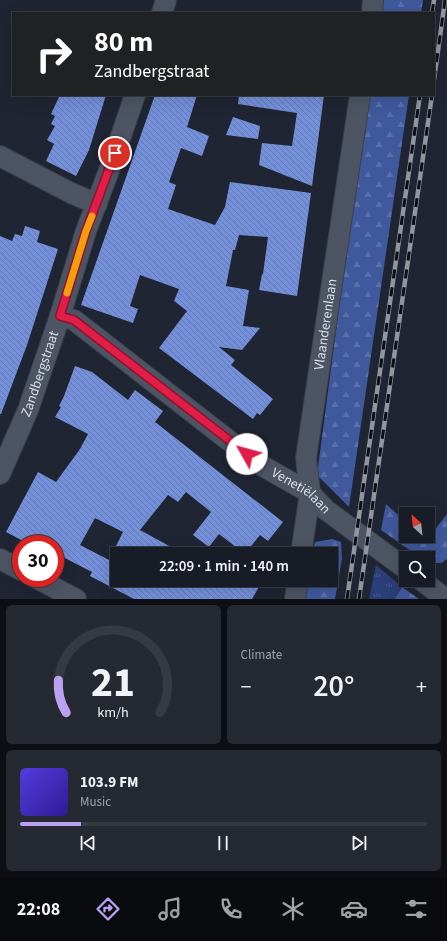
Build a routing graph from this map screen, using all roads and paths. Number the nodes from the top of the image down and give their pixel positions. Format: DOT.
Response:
graph roads {
  1 [pos="166,0"];
  2 [pos="374,0"];
  3 [pos="162,12"];
  4 [pos="372,12"];
  5 [pos="135,96"];
  6 [pos="360,96"];
  7 [pos="0,156"];
  8 [pos="97,204"];
  9 [pos="60,316"];
  10 [pos="0,474"];
  11 [pos="310,493"];
  12 [pos="302,547"];
  13 [pos="0,559"];
  14 [pos="399,564"];
  15 [pos="12,565"];
  16 [pos="53,587"];
  17 [pos="297,587"];
  18 [pos="430,587"];
  19 [pos="76,599"];
  20 [pos="295,599"];
  21 [pos="446,599"];
  1 -- 3 [label="street"];
  2 -- 4 [label="street"];
  5 -- 8 [label="street, Zandbergstraat"];
  6 -- 11 [label="street, Vlaanderenlaan"];
  7 -- 8 [label="street"];
  8 -- 9 [label="street, Zandbergstraat"];
  9 -- 10 [label="street, Zandbergstraat"];
  9 -- 11 [label="street, Venetiëlaan"];
  11 -- 12 [label="street, Vlaanderenlaan"];
  11 -- 14 [label="street, Venetiëlaan"];
  13 -- 15 [label="street"];
  16 -- 19 [label="street"];
  17 -- 20 [label="street"];
  18 -- 21 [label="street"];
}
